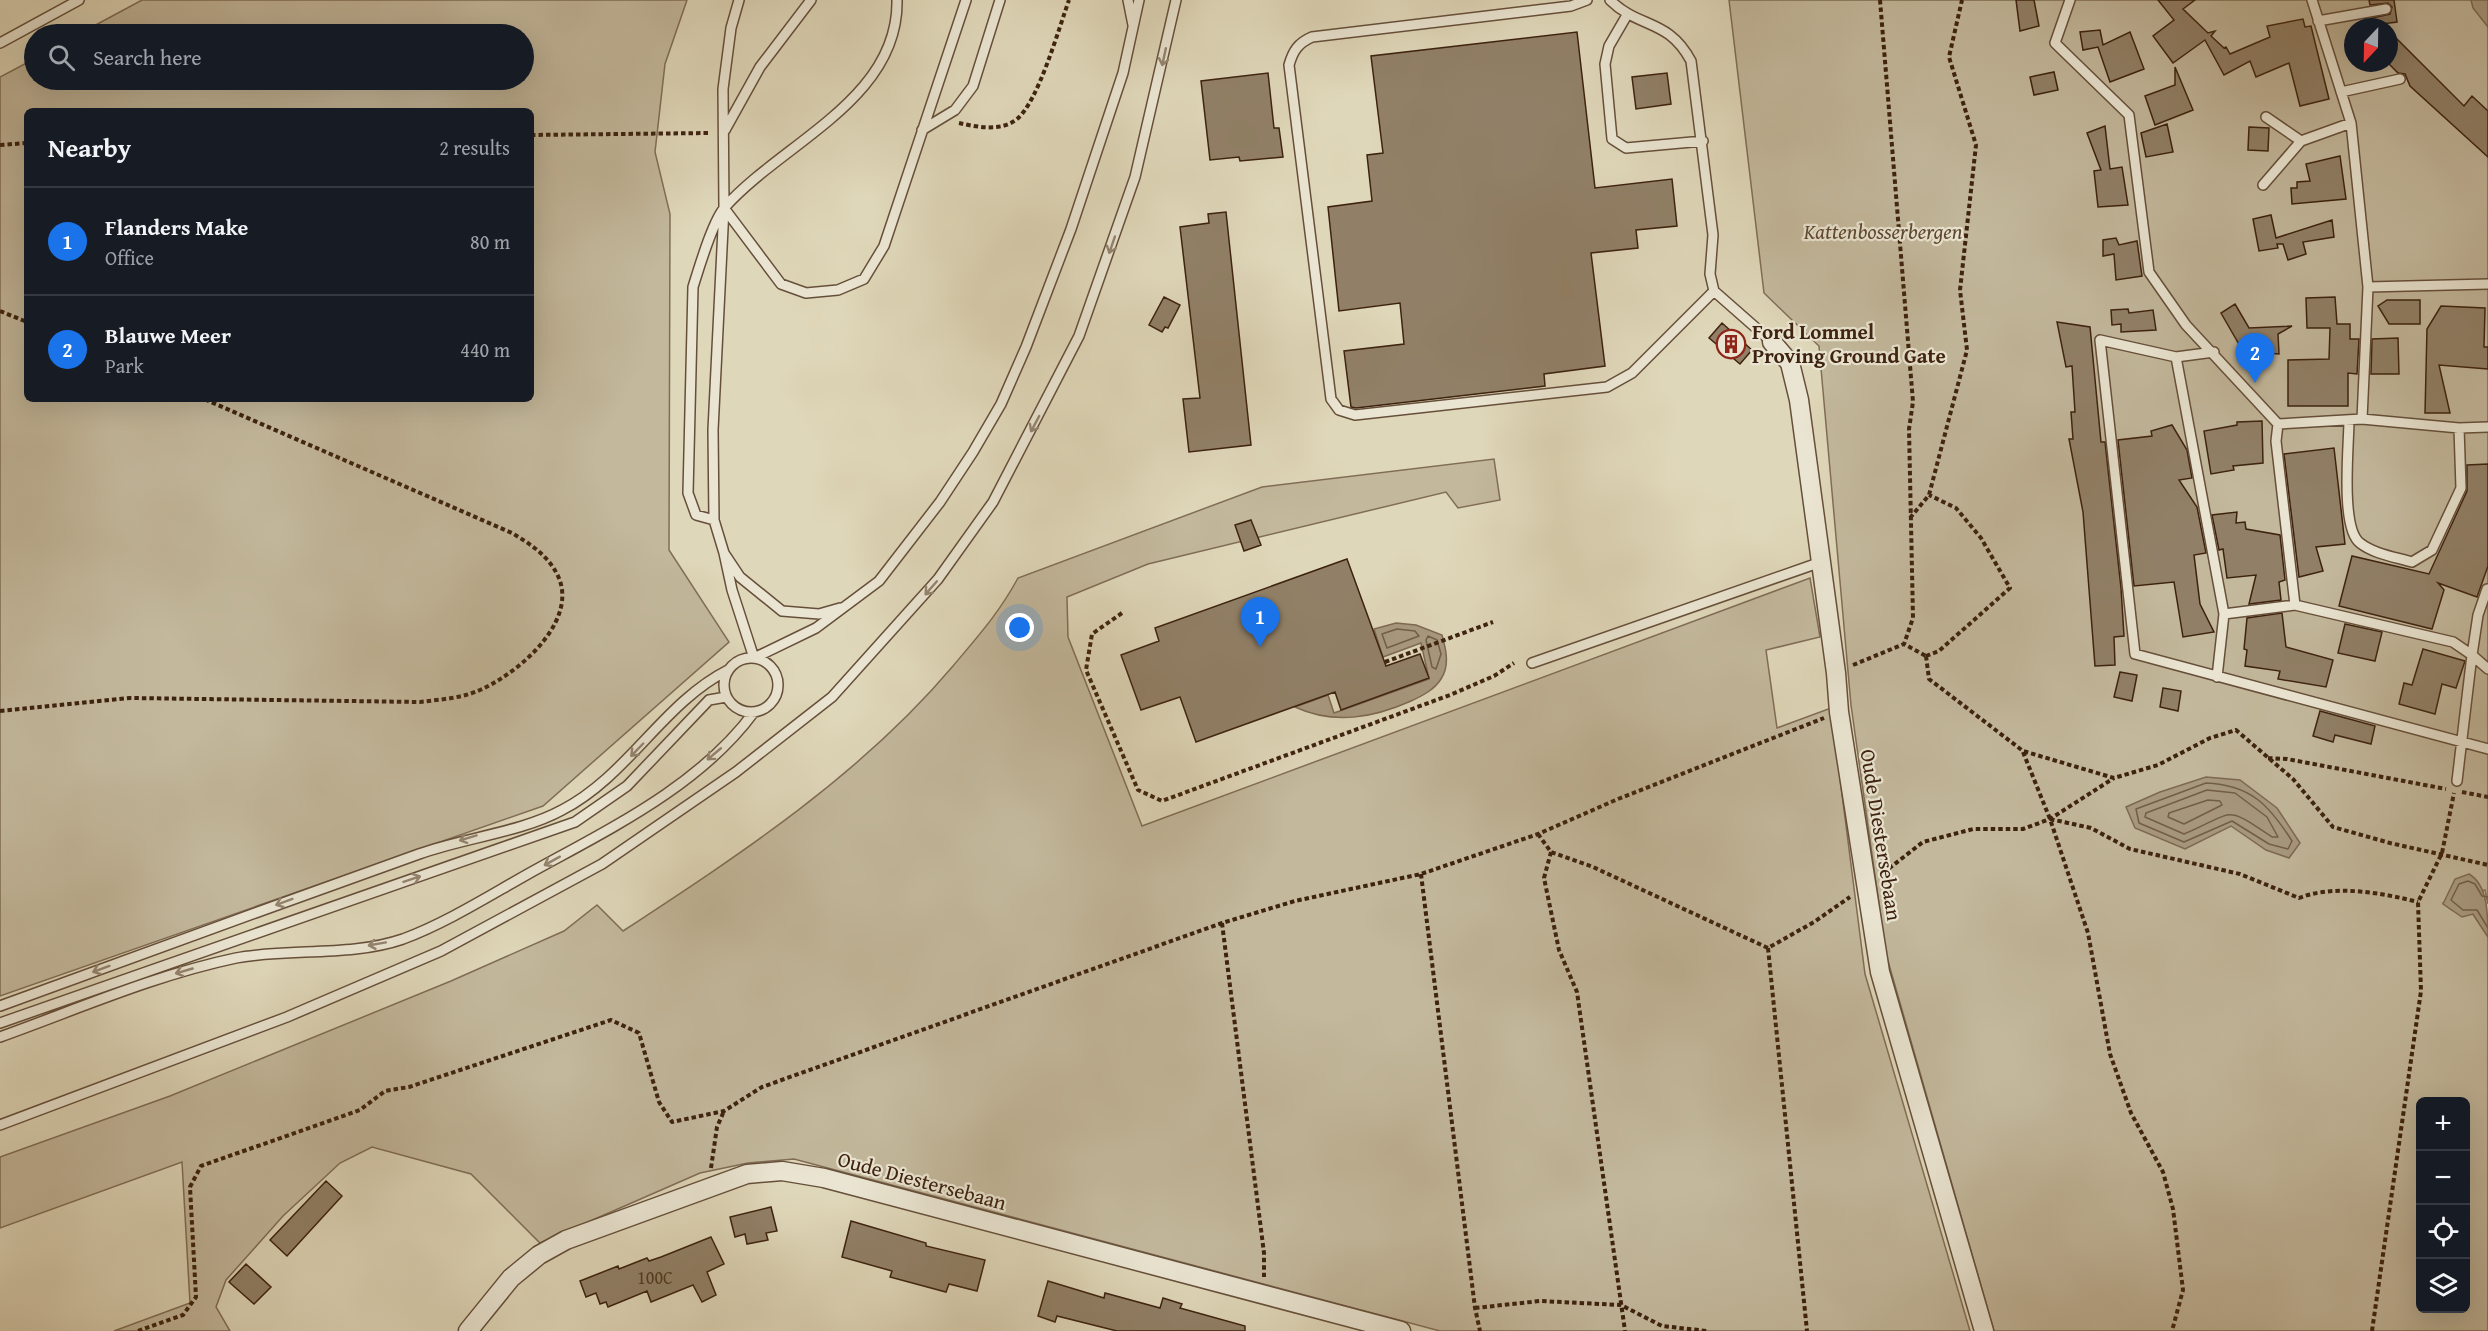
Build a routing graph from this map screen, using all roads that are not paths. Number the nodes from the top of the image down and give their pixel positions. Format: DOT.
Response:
graph roads {
  1 [pos="80,0"];
  2 [pos="739,0"];
  3 [pos="811,0"];
  4 [pos="897,0"];
  5 [pos="966,0"];
  6 [pos="1000,0"];
  7 [pos="1128,0"];
  8 [pos="1139,0"];
  9 [pos="1176,0"];
  10 [pos="1587,0"];
  11 [pos="1610,0"];
  12 [pos="2070,0"];
  13 [pos="2312,0"];
  14 [pos="2386,9"];
  15 [pos="1627,15"];
  16 [pos="2318,21"];
  17 [pos="35,24"];
  18 [pos="24,30"];
  19 [pos="1134,30"];
  20 [pos="0,43"];
  21 [pos="2400,79"];
  22 [pos="2341,92"];
  23 [pos="2266,117"];
  24 [pos="2351,123"];
  25 [pos="922,130"];
  26 [pos="723,132"];
  27 [pos="1703,141"];
  28 [pos="2301,141"];
  29 [pos="2263,184"];
  30 [pos="724,208"];
  31 [pos="2488,284"];
  32 [pos="2368,287"];
  33 [pos="1714,291"];
  34 [pos="1772,342"];
  35 [pos="2214,352"];
  36 [pos="2176,357"];
  37 [pos="2362,419"];
  38 [pos="2349,420"];
  39 [pos="2278,424"];
  40 [pos="2488,427"];
  41 [pos="2459,428"];
  42 [pos="714,520"];
  43 [pos="724,553"];
  44 [pos="1821,562"];
  45 [pos="2488,588"];
  46 [pos="851,604"];
  47 [pos="2295,605"];
  48 [pos="2224,614"];
  49 [pos="2472,655"];
  50 [pos="754,658"];
  51 [pos="1532,663"];
  52 [pos="2488,669"];
  53 [pos="728,670"];
  54 [pos="2217,676"];
  55 [pos="726,697"];
  56 [pos="754,712"];
  57 [pos="2463,742"];
  58 [pos="2488,749"];
  59 [pos="2456,786"];
  60 [pos="0,1006"];
  61 [pos="0,1023"];
  62 [pos="0,1037"];
  63 [pos="0,1125"];
  64 [pos="468,1331"];
  65 [pos="1401,1331"];
  66 [pos="1984,1331"];
  1 -- 17 [label="lane"];
  2 -- 26 [label="lane"];
  3 -- 26 [label="lane"];
  4 -- 30 [label="lane"];
  5 -- 25 [label="lane"];
  6 -- 25 [label="lane"];
  7 -- 19 [label="lane"];
  8 -- 19 [label="lane"];
  9 -- 63 [label="lane, one-way"];
  10 -- 33 [label="lane"];
  11 -- 15 [label="lane"];
  12 -- 35 [label="lane"];
  13 -- 16 [label="lane"];
  14 -- 16 [label="lane"];
  15 -- 27 [label="lane"];
  15 -- 27 [label="lane"];
  16 -- 22 [label="lane"];
  18 -- 20 [label="lane"];
  19 -- 46 [label="lane"];
  21 -- 22 [label="lane"];
  22 -- 24 [label="lane"];
  23 -- 28 [label="lane"];
  24 -- 28 [label="lane"];
  24 -- 32 [label="lane"];
  25 -- 30 [label="lane"];
  26 -- 30 [label="lane"];
  27 -- 33 [label="lane"];
  28 -- 29 [label="lane"];
  30 -- 42 [label="lane"];
  30 -- 42 [label="lane"];
  31 -- 32 [label="lane"];
  32 -- 37 [label="lane"];
  33 -- 34 [label="lane"];
  34 -- 44 [label="street, Oude Diestersebaan"];
  35 -- 36 [label="lane"];
  35 -- 39 [label="lane"];
  36 -- 48 [label="lane"];
  36 -- 54 [label="lane"];
  37 -- 38 [label="lane"];
  37 -- 41 [label="lane"];
  38 -- 39 [label="lane"];
  38 -- 41 [label="lane"];
  39 -- 47 [label="lane"];
  40 -- 41 [label="lane"];
  42 -- 43 [label="lane"];
  43 -- 46 [label="lane"];
  43 -- 50 [label="lane"];
  44 -- 51 [label="lane"];
  44 -- 66 [label="street, Oude Diestersebaan"];
  45 -- 49 [label="lane"];
  46 -- 50 [label="lane"];
  47 -- 48 [label="lane"];
  47 -- 49 [label="lane"];
  48 -- 54 [label="lane"];
  49 -- 52 [label="lane"];
  49 -- 57 [label="lane"];
  50 -- 53 [label="lane"];
  50 -- 56 [label="lane"];
  53 -- 55 [label="lane"];
  53 -- 60 [label="lane, one-way"];
  54 -- 57 [label="lane"];
  55 -- 56 [label="lane"];
  61 -- 55 [label="lane, one-way"];
  56 -- 62 [label="lane, one-way"];
  57 -- 58 [label="lane"];
  57 -- 59 [label="lane"];
  64 -- 65 [label="street, Oude Diestersebaan"];
}
